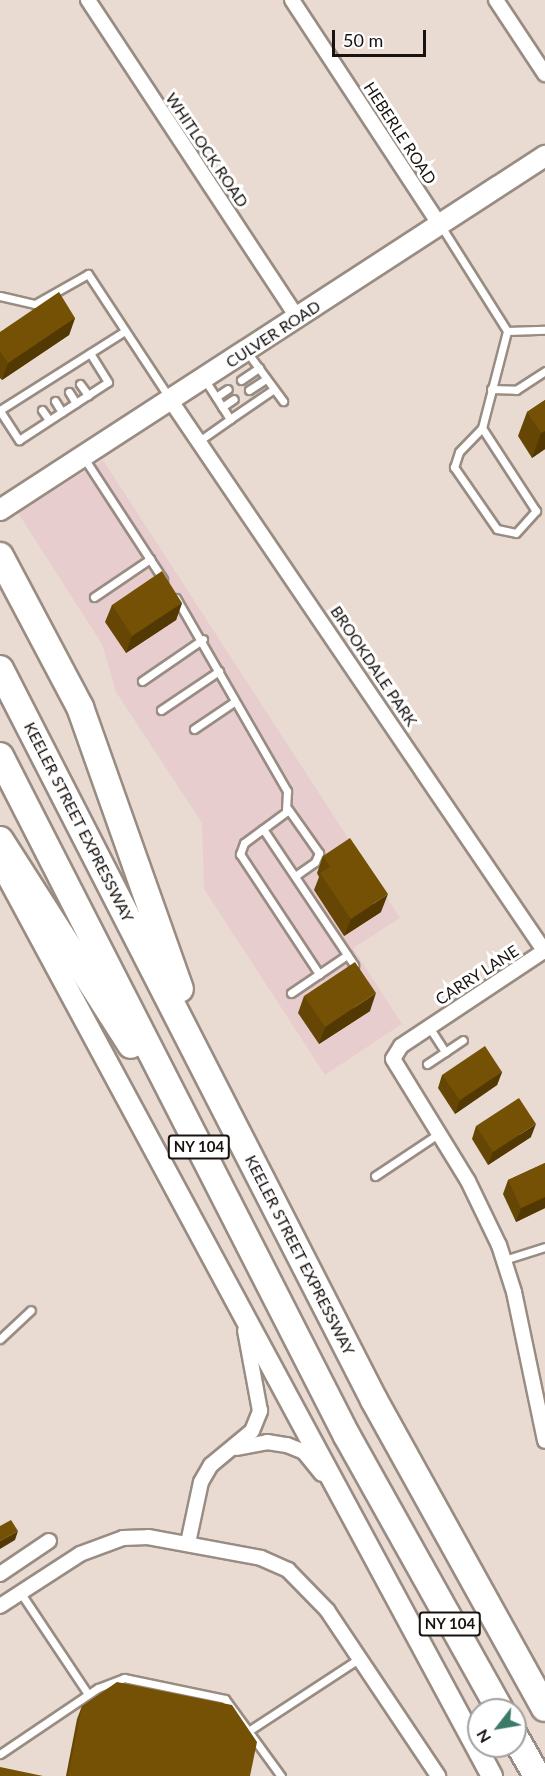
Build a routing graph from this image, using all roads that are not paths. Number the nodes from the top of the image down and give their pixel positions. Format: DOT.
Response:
graph roads {
  1 [pos="88,0"];
  2 [pos="292,0"];
  3 [pos="496,0"];
  4 [pos="545,74"];
  5 [pos="545,156"];
  6 [pos="440,225"];
  7 [pos="0,296"];
  8 [pos="298,318"];
  9 [pos="545,330"];
  10 [pos="125,331"];
  11 [pos="507,332"];
  12 [pos="247,352"];
  13 [pos="90,353"];
  14 [pos="259,368"];
  15 [pos="545,371"];
  16 [pos="266,379"];
  17 [pos="204,380"];
  18 [pos="241,380"];
  19 [pos="80,384"];
  20 [pos="228,389"];
  21 [pos="274,389"];
  22 [pos="491,389"];
  23 [pos="249,390"];
  24 [pos="69,392"];
  25 [pos="88,395"];
  26 [pos="216,397"];
  27 [pos="234,399"];
  28 [pos="55,401"];
  29 [pos="171,401"];
  30 [pos="283,401"];
  31 [pos="76,403"];
  32 [pos="222,407"];
  33 [pos="0,410"];
  34 [pos="42,410"];
  35 [pos="62,412"];
  36 [pos="230,419"];
  37 [pos="49,420"];
  38 [pos="482,428"];
  39 [pos="199,441"];
  40 [pos="83,457"];
  41 [pos="0,510"];
  42 [pos="0,556"];
  43 [pos="150,559"];
  44 [pos="94,597"];
  45 [pos="203,639"];
  46 [pos="0,669"];
  47 [pos="219,671"];
  48 [pos="142,681"];
  49 [pos="234,702"];
  50 [pos="161,710"];
  51 [pos="194,729"];
  52 [pos="0,756"];
  53 [pos="288,809"];
  54 [pos="263,829"];
  55 [pos="0,840"];
  56 [pos="0,863"];
  57 [pos="295,876"];
  58 [pos="544,952"];
  59 [pos="347,955"];
  60 [pos="354,965"];
  61 [pos="319,974"];
  62 [pos="291,993"];
  63 [pos="429,1027"];
  64 [pos="463,1040"];
  65 [pos="446,1052"];
  66 [pos="427,1065"];
  67 [pos="238,1134"];
  68 [pos="438,1134"];
  69 [pos="375,1176"];
  70 [pos="545,1247"];
  71 [pos="252,1251"];
  72 [pos="504,1260"];
  73 [pos="31,1310"];
  74 [pos="243,1322"];
  75 [pos="0,1339"];
  76 [pos="539,1403"];
  77 [pos="545,1441"];
  78 [pos="237,1448"];
  79 [pos="331,1485"];
  80 [pos="49,1541"];
  81 [pos="188,1543"];
  82 [pos="0,1574"];
  83 [pos="20,1592"];
  84 [pos="0,1606"];
  85 [pos="360,1658"];
  86 [pos="88,1694"];
  87 [pos="493,1698"];
  88 [pos="545,1708"];
  89 [pos="250,1730"];
  90 [pos="0,1754"];
  91 [pos="527,1758"];
  92 [pos="280,1776"];
  93 [pos="438,1776"];
  94 [pos="492,1776"];
  95 [pos="537,1776"];
  1 -- 8 [label="street, WHITLOCK ROAD"];
  2 -- 6 [label="street, HEBERLE ROAD"];
  3 -- 4 [label="street"];
  5 -- 6 [label="main road, CULVER ROAD"];
  6 -- 8 [label="main road, CULVER ROAD"];
  6 -- 11 [label="lane"];
  7 -- 10 [label="lane"];
  8 -- 12 [label="main road, CULVER ROAD"];
  9 -- 11 [label="lane"];
  10 -- 13 [label="lane"];
  10 -- 29 [label="lane"];
  11 -- 22 [label="lane"];
  12 -- 14 [label="lane"];
  12 -- 17 [label="main road, CULVER ROAD"];
  13 -- 25 [label="lane"];
  13 -- 33 [label="lane"];
  14 -- 16 [label="lane"];
  14 -- 18 [label="lane"];
  15 -- 22 [label="lane"];
  16 -- 21 [label="lane"];
  16 -- 23 [label="lane"];
  17 -- 26 [label="lane"];
  17 -- 29 [label="main road, CULVER ROAD"];
  19 -- 25 [label="lane"];
  20 -- 26 [label="lane"];
  21 -- 30 [label="lane"];
  21 -- 36 [label="lane"];
  22 -- 38 [label="lane"];
  24 -- 31 [label="lane"];
  25 -- 31 [label="lane"];
  26 -- 32 [label="lane"];
  27 -- 32 [label="lane"];
  28 -- 35 [label="lane"];
  29 -- 39 [label="street, BROOKDALE PARK"];
  29 -- 40 [label="main road, CULVER ROAD"];
  31 -- 35 [label="lane"];
  32 -- 36 [label="lane"];
  33 -- 37 [label="lane"];
  34 -- 37 [label="lane"];
  35 -- 37 [label="lane"];
  36 -- 39 [label="lane"];
  38 -- 38 [label="lane"];
  39 -- 58 [label="street, BROOKDALE PARK"];
  40 -- 41 [label="main road, CULVER ROAD"];
  40 -- 43 [label="lane"];
  42 -- 67 [label="highway"];
  43 -- 44 [label="lane"];
  43 -- 45 [label="lane"];
  45 -- 47 [label="lane"];
  45 -- 48 [label="lane"];
  46 -- 67 [label="highway, KEELER STREET EXPRESSWAY / NY 104"];
  47 -- 49 [label="lane"];
  47 -- 50 [label="lane"];
  49 -- 51 [label="lane"];
  49 -- 53 [label="lane"];
  52 -- 71 [label="highway, NY 104"];
  53 -- 54 [label="lane"];
  53 -- 57 [label="lane"];
  54 -- 57 [label="lane"];
  54 -- 61 [label="lane"];
  55 -- 71 [label="highway"];
  56 -- 74 [label="main road"];
  57 -- 59 [label="lane"];
  58 -- 63 [label="street, CARRY LANE"];
  59 -- 60 [label="lane"];
  59 -- 61 [label="lane"];
  61 -- 62 [label="lane"];
  63 -- 65 [label="lane"];
  63 -- 68 [label="street, CARRY LANE"];
  64 -- 65 [label="lane"];
  65 -- 66 [label="lane"];
  67 -- 88 [label="highway, KEELER STREET EXPRESSWAY / NY 104"];
  68 -- 69 [label="lane"];
  68 -- 72 [label="street"];
  70 -- 72 [label="lane"];
  71 -- 87 [label="highway, NY 104"];
  72 -- 76 [label="street"];
  73 -- 75 [label="lane"];
  74 -- 78 [label="street"];
  74 -- 79 [label="main road"];
  76 -- 77 [label="street"];
  78 -- 79 [label="street"];
  78 -- 81 [label="street"];
  79 -- 94 [label="main road"];
  80 -- 82 [label="street"];
  81 -- 83 [label="street"];
  81 -- 85 [label="street"];
  83 -- 84 [label="street"];
  83 -- 86 [label="lane"];
  85 -- 89 [label="lane"];
  85 -- 93 [label="street"];
  86 -- 89 [label="lane"];
  86 -- 90 [label="lane"];
  89 -- 92 [label="lane"];
  91 -- 95 [label="highway"];
}
